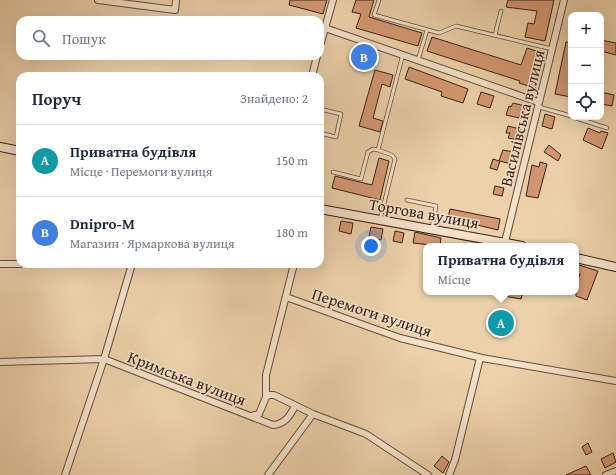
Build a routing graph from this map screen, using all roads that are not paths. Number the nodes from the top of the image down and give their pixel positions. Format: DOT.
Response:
graph roads {
  1 [pos="98,0"];
  2 [pos="176,0"];
  3 [pos="333,0"];
  4 [pos="379,0"];
  5 [pos="564,0"];
  6 [pos="501,10"];
  7 [pos="325,28"];
  8 [pos="427,30"];
  9 [pos="324,32"];
  10 [pos="495,35"];
  11 [pos="552,49"];
  12 [pos="403,54"];
  13 [pos="316,60"];
  14 [pos="418,60"];
  15 [pos="313,72"];
  16 [pos="538,104"];
  17 [pos="324,110"];
  18 [pos="568,115"];
  19 [pos="582,120"];
  20 [pos="607,128"];
  21 [pos="324,134"];
  22 [pos="0,147"];
  23 [pos="16,150"];
  24 [pos="378,150"];
  25 [pos="333,172"];
  26 [pos="407,200"];
  27 [pos="324,210"];
  28 [pos="380,220"];
  29 [pos="432,228"];
  30 [pos="505,242"];
  31 [pos="509,243"];
  32 [pos="579,259"];
  33 [pos="0,264"];
  34 [pos="16,264"];
  35 [pos="616,267"];
  36 [pos="131,268"];
  37 [pos="293,268"];
  38 [pos="286,296"];
  39 [pos="480,358"];
  40 [pos="104,359"];
  41 [pos="0,362"];
  42 [pos="266,375"];
  43 [pos="616,381"];
  44 [pos="278,396"];
  45 [pos="266,397"];
  46 [pos="295,406"];
  47 [pos="313,414"];
  48 [pos="250,416"];
  49 [pos="616,471"];
  50 [pos="65,475"];
  51 [pos="268,475"];
  52 [pos="428,475"];
  53 [pos="449,475"];
  54 [pos="606,475"];
  1 -- 2 [label="street"];
  3 -- 7 [label="street"];
  4 -- 8 [label="lane"];
  5 -- 11 [label="street, Василівська вулиця"];
  6 -- 10 [label="lane"];
  7 -- 9 [label="street"];
  7 -- 12 [label="street"];
  8 -- 10 [label="lane"];
  8 -- 14 [label="lane"];
  10 -- 11 [label="lane"];
  11 -- 16 [label="street, Василівська вулиця"];
  12 -- 14 [label="street"];
  12 -- 24 [label="lane"];
  13 -- 15 [label="street"];
  14 -- 16 [label="street"];
  16 -- 18 [label="lane"];
  16 -- 30 [label="street, Василівська вулиця"];
  17 -- 21 [label="lane"];
  19 -- 20 [label="lane"];
  22 -- 23 [label="street"];
  24 -- 25 [label="lane"];
  24 -- 28 [label="lane"];
  26 -- 29 [label="lane"];
  27 -- 28 [label="street, Торгова вулиця"];
  28 -- 29 [label="street, Торгова вулиця"];
  29 -- 30 [label="street, Торгова вулиця"];
  30 -- 31 [label="street, Торгова вулиця"];
  32 -- 35 [label="street"];
  33 -- 34 [label="street"];
  36 -- 40 [label="street"];
  37 -- 38 [label="street"];
  38 -- 39 [label="street, Перемоги вулиця"];
  38 -- 42 [label="street"];
  39 -- 43 [label="street, Перемоги вулиця"];
  39 -- 53 [label="street"];
  40 -- 41 [label="street, Кримська вулиця"];
  40 -- 48 [label="street, Кримська вулиця"];
  40 -- 50 [label="street"];
  42 -- 44 [label="street"];
  42 -- 45 [label="street"];
  44 -- 45 [label="street, Кримська вулиця"];
  44 -- 46 [label="street"];
  45 -- 48 [label="street, Кримська вулиця"];
  46 -- 47 [label="street"];
  46 -- 48 [label="street"];
  47 -- 51 [label="street"];
  47 -- 52 [label="street"];
  49 -- 54 [label="street"];
}
